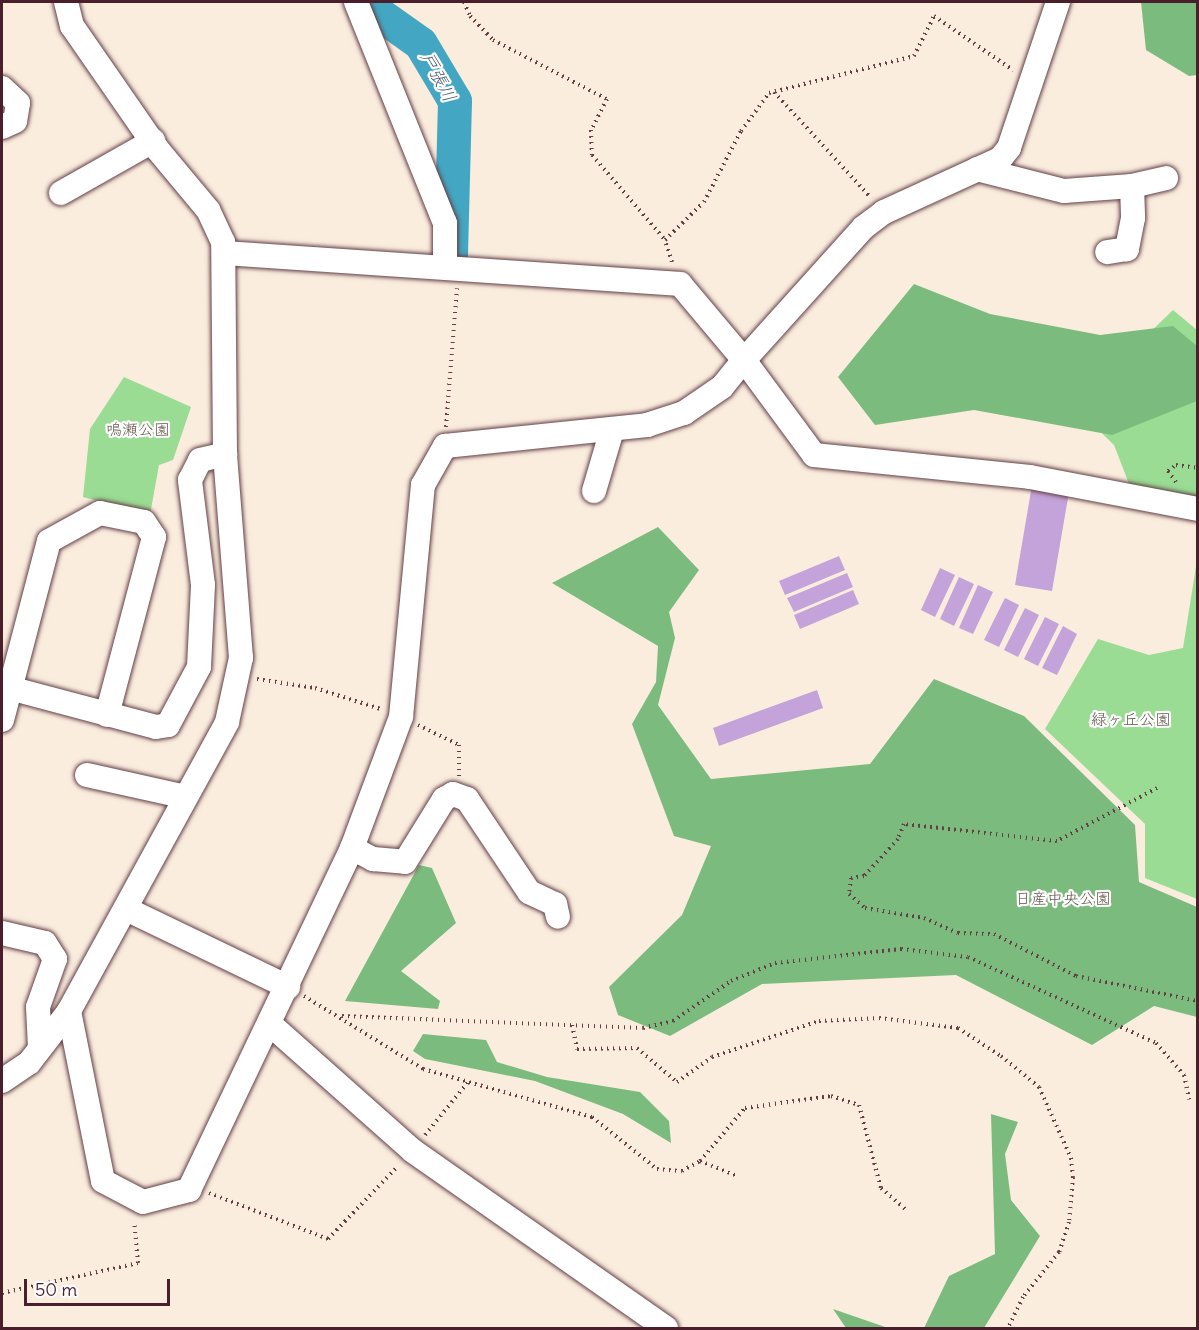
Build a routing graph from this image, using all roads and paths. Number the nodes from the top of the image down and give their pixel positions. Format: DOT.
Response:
graph roads {
  1 [pos="66,2"];
  2 [pos="356,2"];
  3 [pos="464,2"];
  4 [pos="1058,2"];
  5 [pos="1031,82"];
  6 [pos="2,88"];
  7 [pos="774,92"];
  8 [pos="2,127"];
  9 [pos="153,141"];
  10 [pos="977,169"];
  11 [pos="1166,178"];
  12 [pos="1132,186"];
  13 [pos="61,193"];
  14 [pos="884,212"];
  15 [pos="665,240"];
  16 [pos="1107,252"];
  17 [pos="225,253"];
  18 [pos="452,266"];
  19 [pos="680,284"];
  20 [pos="744,360"];
  21 [pos="612,430"];
  22 [pos="445,446"];
  23 [pos="225,454"];
  24 [pos="1197,468"];
  25 [pos="1187,484"];
  26 [pos="594,491"];
  27 [pos="1197,509"];
  28 [pos="6,687"];
  29 [pos="107,715"];
  30 [pos="1197,718"];
  31 [pos="2,720"];
  32 [pos="1197,724"];
  33 [pos="87,775"];
  34 [pos="1157,789"];
  35 [pos="186,797"];
  36 [pos="352,848"];
  37 [pos="126,909"];
  38 [pos="558,917"];
  39 [pos="2,933"];
  40 [pos="288,987"];
  41 [pos="1197,1002"];
  42 [pos="69,1011"];
  43 [pos="342,1016"];
  44 [pos="271,1025"];
  45 [pos="572,1025"];
  46 [pos="40,1048"];
  47 [pos="2,1081"];
  48 [pos="468,1082"];
  49 [pos="1189,1099"];
  50 [pos="413,1151"];
  51 [pos="700,1161"];
  52 [pos="735,1175"];
  53 [pos="189,1190"];
  54 [pos="132,1199"];
  55 [pos="907,1211"];
  56 [pos="2,1293"];
  57 [pos="666,1329"];
  58 [pos="1008,1329"];
  1 -- 9 [label="street"];
  2 -- 18 [label="street"];
  3 -- 15 [label="path"];
  4 -- 5 [label="street"];
  5 -- 7 [label="path"];
  5 -- 10 [label="street"];
  6 -- 8 [label="street"];
  7 -- 14 [label="path"];
  7 -- 15 [label="path"];
  9 -- 13 [label="street"];
  9 -- 17 [label="street"];
  10 -- 12 [label="street"];
  10 -- 14 [label="street"];
  11 -- 12 [label="street"];
  12 -- 16 [label="street"];
  14 -- 20 [label="street"];
  15 -- 19 [label="path"];
  17 -- 18 [label="street"];
  17 -- 23 [label="street"];
  18 -- 19 [label="street"];
  18 -- 22 [label="path"];
  19 -- 20 [label="street"];
  20 -- 21 [label="street"];
  20 -- 27 [label="street"];
  21 -- 22 [label="street"];
  21 -- 26 [label="street"];
  22 -- 36 [label="street"];
  23 -- 29 [label="street"];
  23 -- 35 [label="street"];
  24 -- 25 [label="path"];
  28 -- 29 [label="street"];
  28 -- 29 [label="street"];
  28 -- 31 [label="street"];
  30 -- 32 [label="path"];
  33 -- 35 [label="street"];
  34 -- 41 [label="path"];
  35 -- 37 [label="street"];
  36 -- 38 [label="street"];
  36 -- 40 [label="street"];
  37 -- 40 [label="street"];
  37 -- 42 [label="street"];
  39 -- 46 [label="street"];
  40 -- 43 [label="path"];
  40 -- 44 [label="street"];
  42 -- 46 [label="street"];
  42 -- 54 [label="street"];
  43 -- 45 [label="path"];
  43 -- 48 [label="path"];
  44 -- 50 [label="street"];
  44 -- 53 [label="street"];
  45 -- 49 [label="path"];
  45 -- 58 [label="path"];
  46 -- 47 [label="street"];
  48 -- 50 [label="path"];
  48 -- 51 [label="path"];
  50 -- 53 [label="path"];
  50 -- 57 [label="street"];
  51 -- 52 [label="path"];
  51 -- 55 [label="path"];
  53 -- 54 [label="street"];
  54 -- 56 [label="path"];
}
